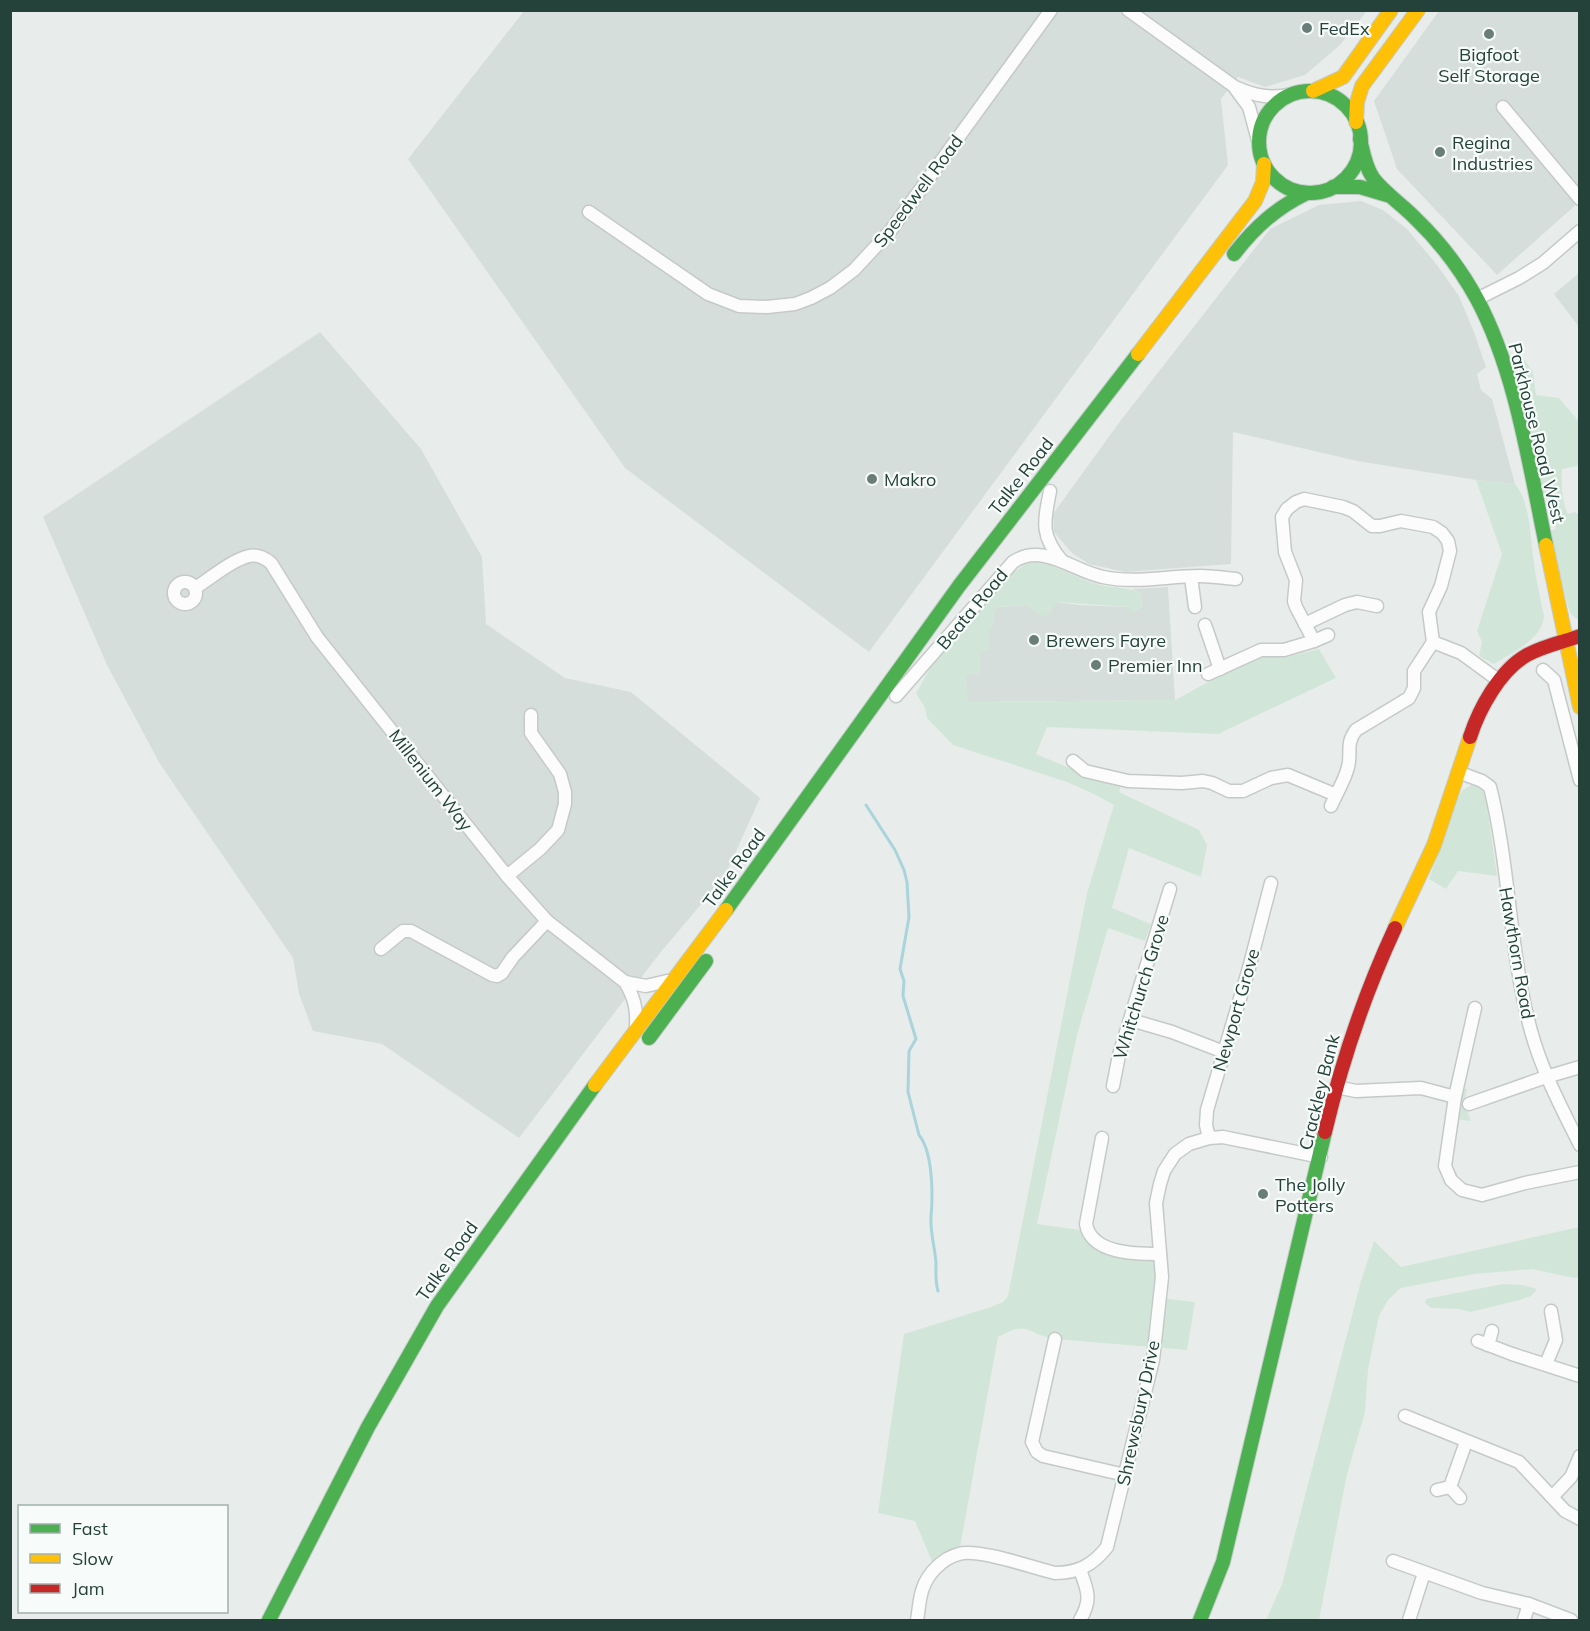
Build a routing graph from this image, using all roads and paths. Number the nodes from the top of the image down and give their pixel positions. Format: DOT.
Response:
graph roads {
  1 [pos="1051,10"];
  2 [pos="1128,10"];
  3 [pos="1390,10"];
  4 [pos="1418,10"];
  5 [pos="1235,87"];
  6 [pos="1313,91"];
  7 [pos="1292,94"];
  8 [pos="1503,107"];
  9 [pos="1356,122"];
  10 [pos="1360,139"];
  11 [pos="1259,144"];
  12 [pos="1264,164"];
  13 [pos="1332,187"];
  14 [pos="1307,193"];
  15 [pos="1391,197"];
  16 [pos="1580,199"];
  17 [pos="589,212"];
  18 [pos="1580,231"];
  19 [pos="1224,267"];
  20 [pos="1476,299"];
  21 [pos="1054,486"];
  22 [pos="1063,562"];
  23 [pos="1191,577"];
  24 [pos="1236,579"];
  25 [pos="195,588"];
  26 [pos="1377,606"];
  27 [pos="1195,607"];
  28 [pos="1305,624"];
  29 [pos="1205,625"];
  30 [pos="1328,635"];
  31 [pos="1580,636"];
  32 [pos="1564,640"];
  33 [pos="1314,641"];
  34 [pos="1433,642"];
  35 [pos="1543,670"];
  36 [pos="1498,680"];
  37 [pos="896,696"];
  38 [pos="1580,707"];
  39 [pos="531,715"];
  40 [pos="1073,760"];
  41 [pos="1458,772"];
  42 [pos="1580,780"];
  43 [pos="813,813"];
  44 [pos="507,876"];
  45 [pos="1271,883"];
  46 [pos="1170,889"];
  47 [pos="744,908"];
  48 [pos="547,921"];
  49 [pos="730,927"];
  50 [pos="716,947"];
  51 [pos="381,949"];
  52 [pos="673,979"];
  53 [pos="625,982"];
  54 [pos="1475,1008"];
  55 [pos="1131,1020"];
  56 [pos="635,1030"];
  57 [pos="640,1050"];
  58 [pos="1224,1052"];
  59 [pos="1580,1067"];
  60 [pos="1546,1077"];
  61 [pos="1113,1086"];
  62 [pos="1336,1086"];
  63 [pos="1455,1096"];
  64 [pos="1474,1100"];
  65 [pos="1102,1138"];
  66 [pos="1209,1138"];
  67 [pos="1580,1145"];
  68 [pos="1321,1157"];
  69 [pos="1580,1172"];
  70 [pos="1160,1254"];
  71 [pos="1551,1311"];
  72 [pos="1492,1331"];
  73 [pos="1054,1339"];
  74 [pos="1546,1364"];
  75 [pos="1580,1376"];
  76 [pos="1411,1415"];
  77 [pos="1466,1442"];
  78 [pos="1576,1452"];
  79 [pos="1125,1475"];
  80 [pos="1450,1488"];
  81 [pos="1437,1490"];
  82 [pos="1552,1497"];
  83 [pos="1460,1498"];
  84 [pos="1580,1519"];
  85 [pos="1393,1561"];
  86 [pos="1080,1570"];
  87 [pos="1424,1572"];
  88 [pos="295,1599"];
  89 [pos="1529,1604"];
  90 [pos="269,1620"];
  91 [pos="284,1620"];
  92 [pos="917,1620"];
  93 [pos="1080,1620"];
  94 [pos="1200,1620"];
  95 [pos="1409,1620"];
  96 [pos="1524,1620"];
  97 [pos="1571,1620"];
  1 -- 17 [label="street, Speedwell Road"];
  2 -- 5 [label="street"];
  3 -- 6 [label="main road"];
  4 -- 9 [label="main road"];
  5 -- 7 [label="street"];
  5 -- 11 [label="street"];
  6 -- 7 [label="main road"];
  6 -- 9 [label="main road"];
  7 -- 11 [label="main road"];
  8 -- 16 [label="street"];
  9 -- 10 [label="main road"];
  10 -- 13 [label="main road"];
  10 -- 15 [label="main road, Parkhouse Road West"];
  11 -- 12 [label="main road"];
  12 -- 14 [label="main road"];
  12 -- 52 [label="main road, Talke Road"];
  13 -- 14 [label="main road"];
  13 -- 15 [label="main road, Parkhouse Road West"];
  14 -- 19 [label="main road"];
  15 -- 20 [label="main road, Parkhouse Road West"];
  18 -- 20 [label="street"];
  20 -- 32 [label="main road, Parkhouse Road West"];
  21 -- 22 [label="street"];
  21 -- 37 [label="main road, Talke Road"];
  22 -- 23 [label="street, Beata Road"];
  22 -- 37 [label="street, Beata Road"];
  23 -- 24 [label="street, Beata Road"];
  23 -- 27 [label="street"];
  25 -- 44 [label="street, Millenium Way"];
  26 -- 28 [label="street"];
  28 -- 33 [label="street"];
  28 -- 34 [label="street"];
  29 -- 33 [label="street"];
  30 -- 33 [label="street"];
  31 -- 32 [label="main road, Crackley Bank"];
  32 -- 36 [label="main road, Crackley Bank"];
  32 -- 38 [label="main road, Parkhouse Road West"];
  34 -- 36 [label="street"];
  34 -- 40 [label="street"];
  35 -- 42 [label="street"];
  36 -- 41 [label="main road, Crackley Bank"];
  37 -- 43 [label="main road, Talke Road"];
  39 -- 44 [label="street"];
  41 -- 60 [label="street, Hawthorn Road"];
  41 -- 62 [label="main road, Crackley Bank"];
  44 -- 48 [label="street, Millenium Way"];
  45 -- 58 [label="street, Newport Grove"];
  46 -- 55 [label="street, Whitchurch Grove"];
  47 -- 49 [label="main road, Talke Road"];
  48 -- 51 [label="street"];
  48 -- 53 [label="street, Millenium Way"];
  50 -- 57 [label="main road"];
  52 -- 53 [label="street"];
  52 -- 56 [label="main road, Talke Road"];
  53 -- 56 [label="street"];
  54 -- 63 [label="street"];
  55 -- 58 [label="street"];
  55 -- 61 [label="street, Whitchurch Grove"];
  56 -- 90 [label="main road, Talke Road"];
  58 -- 66 [label="street, Newport Grove"];
  59 -- 60 [label="street"];
  60 -- 64 [label="street"];
  60 -- 67 [label="street, Hawthorn Road"];
  62 -- 63 [label="street"];
  62 -- 68 [label="main road, Crackley Bank"];
  63 -- 69 [label="street"];
  65 -- 70 [label="street"];
  66 -- 68 [label="street, Shrewsbury Drive"];
  66 -- 70 [label="street, Shrewsbury Drive"];
  68 -- 94 [label="main road, Crackley Bank"];
  70 -- 79 [label="street, Shrewsbury Drive"];
  71 -- 74 [label="street"];
  72 -- 74 [label="street"];
  73 -- 79 [label="street"];
  74 -- 75 [label="street"];
  76 -- 77 [label="street"];
  77 -- 80 [label="street"];
  77 -- 82 [label="street"];
  78 -- 82 [label="street"];
  79 -- 86 [label="street, Shrewsbury Drive"];
  80 -- 81 [label="street"];
  80 -- 83 [label="street"];
  82 -- 84 [label="street"];
  85 -- 87 [label="street"];
  86 -- 92 [label="street"];
  86 -- 93 [label="street"];
  87 -- 89 [label="street"];
  87 -- 95 [label="street"];
  88 -- 91 [label="main road"];
  89 -- 96 [label="street"];
  89 -- 97 [label="street"];
}
